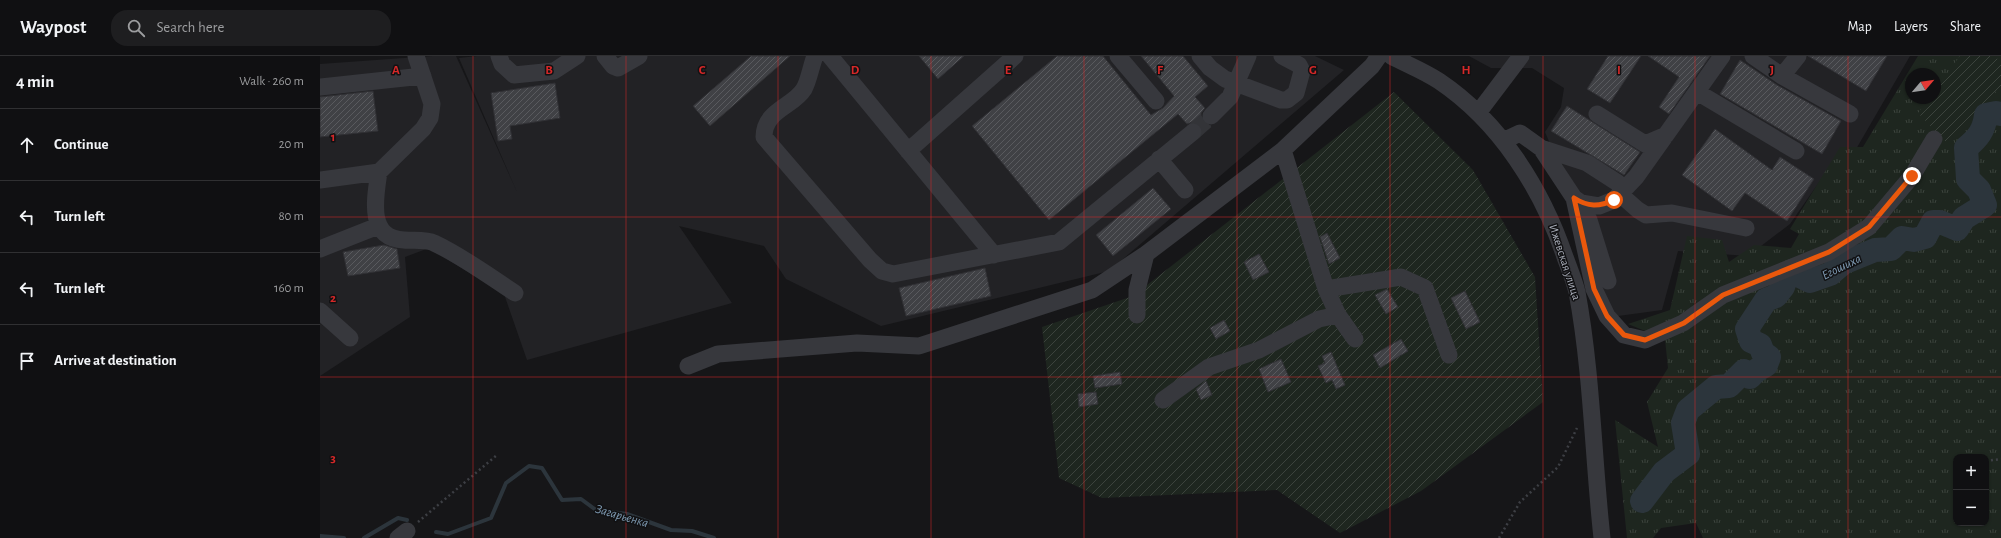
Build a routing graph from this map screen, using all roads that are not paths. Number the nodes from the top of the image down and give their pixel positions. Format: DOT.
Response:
graph roads {
  1 [pos="416,56"];
  2 [pos="499,56"];
  3 [pos="577,56"];
  4 [pos="605,56"];
  5 [pos="639,56"];
  6 [pos="815,56"];
  7 [pos="830,56"];
  8 [pos="1015,56"];
  9 [pos="1118,56"];
  10 [pos="1200,56"];
  11 [pos="1248,56"];
  12 [pos="1282,56"];
  13 [pos="1379,56"];
  14 [pos="1391,56"];
  15 [pos="1521,56"];
  16 [pos="1722,56"];
  17 [pos="1753,56"];
  18 [pos="1798,56"];
  19 [pos="423,76"];
  20 [pos="1782,76"];
  21 [pos="1236,83"];
  22 [pos="320,87"];
  23 [pos="1696,92"];
  24 [pos="1156,101"];
  25 [pos="1478,113"];
  26 [pos="1597,114"];
  27 [pos="1850,114"];
  28 [pos="1211,116"];
  29 [pos="1193,132"];
  30 [pos="1667,135"];
  31 [pos="1934,139"];
  32 [pos="1503,141"];
  33 [pos="1541,148"];
  34 [pos="908,150"];
  35 [pos="1283,150"];
  36 [pos="1796,151"];
  37 [pos="1160,159"];
  38 [pos="379,172"];
  39 [pos="320,180"];
  40 [pos="1619,189"];
  41 [pos="1185,190"];
  42 [pos="1579,201"];
  43 [pos="378,226"];
  44 [pos="1746,228"];
  45 [pos="320,249"];
  46 [pos="1146,254"];
  47 [pos="994,255"];
  48 [pos="1608,281"];
  49 [pos="1326,289"];
  50 [pos="515,293"];
  51 [pos="320,311"];
  52 [pos="1338,315"];
  53 [pos="1137,316"];
  54 [pos="350,338"];
  55 [pos="1355,339"];
  56 [pos="1449,354"];
  57 [pos="688,366"];
  58 [pos="1163,400"];
  59 [pos="1602,538"];
  1 -- 19 [label="street"];
  2 -- 3 [label="street"];
  4 -- 5 [label="street"];
  6 -- 47 [label="street"];
  7 -- 34 [label="street"];
  8 -- 34 [label="street"];
  9 -- 24 [label="street"];
  10 -- 21 [label="street"];
  11 -- 21 [label="street"];
  12 -- 21 [label="street"];
  13 -- 35 [label="street"];
  14 -- 25 [label="street, Ижевская улица"];
  15 -- 25 [label="street"];
  16 -- 23 [label="street"];
  17 -- 20 [label="street"];
  18 -- 20 [label="street"];
  19 -- 22 [label="street"];
  19 -- 38 [label="street"];
  20 -- 27 [label="street"];
  21 -- 28 [label="street"];
  23 -- 30 [label="street"];
  23 -- 36 [label="street"];
  25 -- 32 [label="street, Ижевская улица"];
  26 -- 30 [label="street"];
  29 -- 37 [label="street"];
  30 -- 40 [label="street"];
  31 -- 42 [label="street"];
  32 -- 33 [label="street"];
  32 -- 59 [label="street, Ижевская улица"];
  33 -- 40 [label="street"];
  33 -- 42 [label="street"];
  34 -- 47 [label="street"];
  35 -- 46 [label="street"];
  35 -- 49 [label="street"];
  37 -- 41 [label="street"];
  37 -- 47 [label="street"];
  38 -- 39 [label="street"];
  38 -- 43 [label="street"];
  40 -- 42 [label="street"];
  40 -- 44 [label="street"];
  42 -- 48 [label="street"];
  43 -- 45 [label="street"];
  43 -- 50 [label="street"];
  46 -- 53 [label="street"];
  46 -- 57 [label="street"];
  49 -- 52 [label="street"];
  49 -- 56 [label="street"];
  51 -- 54 [label="street"];
  52 -- 55 [label="street"];
  52 -- 58 [label="street"];
}
